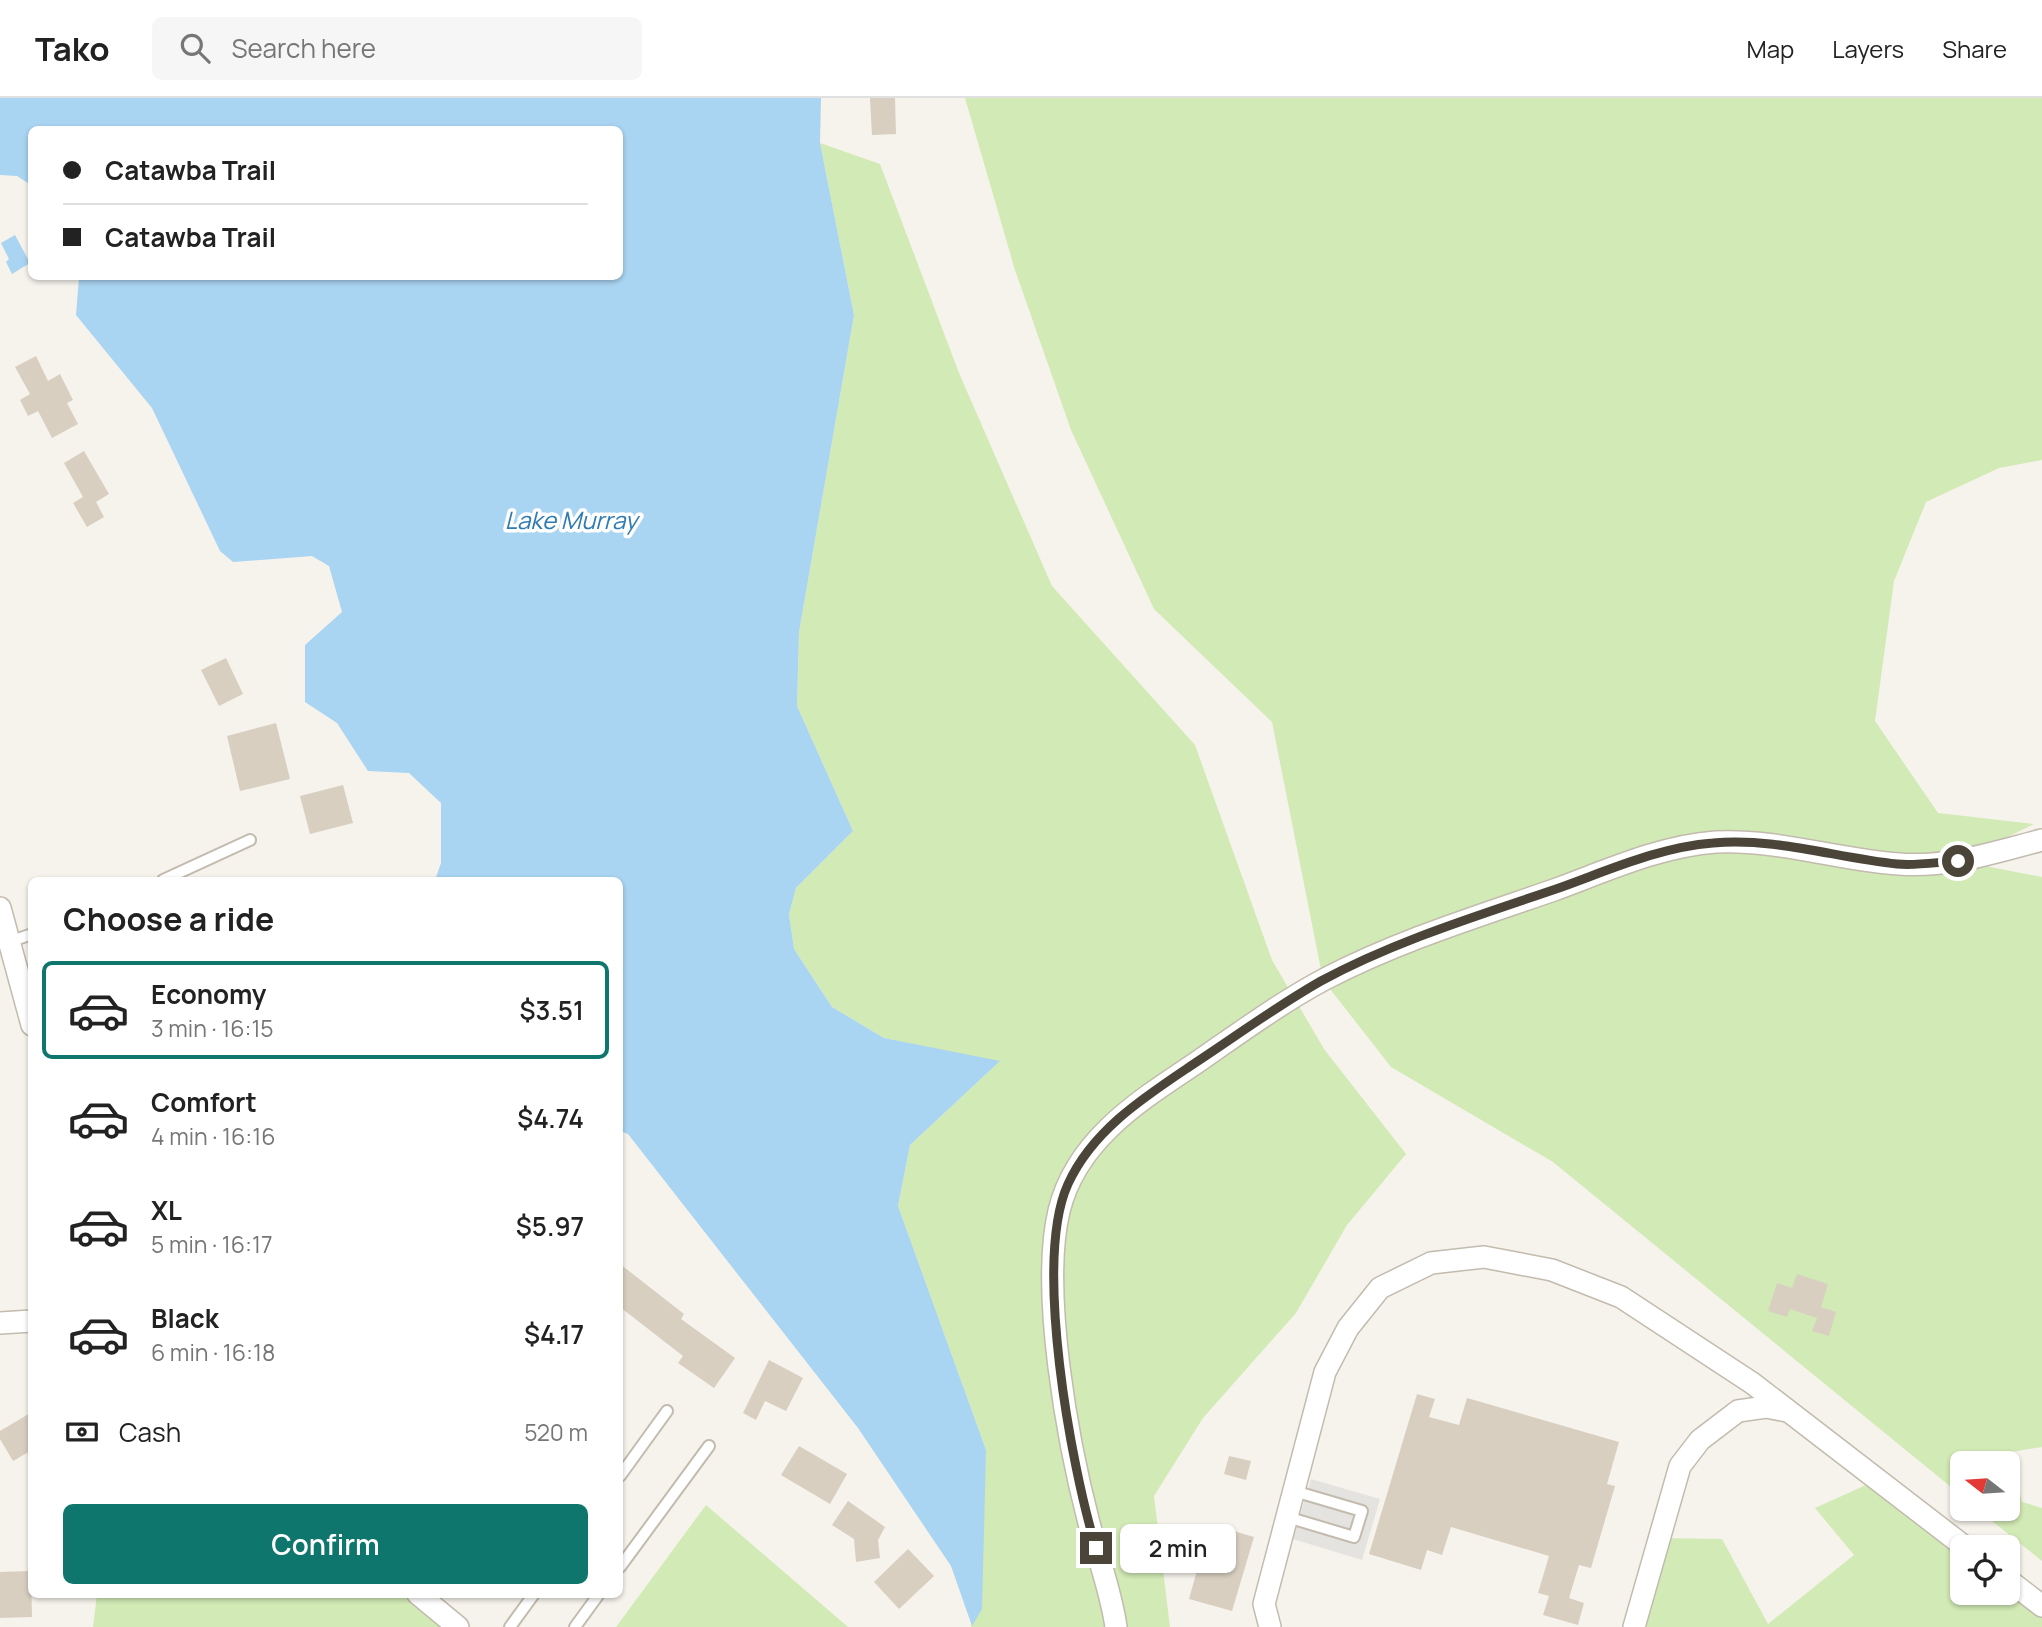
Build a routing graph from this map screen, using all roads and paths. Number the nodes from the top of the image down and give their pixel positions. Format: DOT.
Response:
graph roads {
  1 [pos="250,840"];
  2 [pos="2042,840"];
  3 [pos="170,877"];
  4 [pos="0,908"];
  5 [pos="28,935"];
  6 [pos="9,942"];
  7 [pos="28,1011"];
  8 [pos="28,1321"];
  9 [pos="0,1323"];
  10 [pos="667,1411"];
  11 [pos="1787,1411"];
  12 [pos="709,1446"];
  13 [pos="623,1472"];
  14 [pos="1294,1491"];
  15 [pos="1287,1517"];
  16 [pos="1950,1536"];
  17 [pos="623,1563"];
  18 [pos="2020,1589"];
  19 [pos="423,1598"];
  20 [pos="531,1598"];
  21 [pos="596,1598"];
  22 [pos="2042,1606"];
  23 [pos="458,1627"];
  24 [pos="510,1627"];
  25 [pos="575,1627"];
  26 [pos="1116,1627"];
  27 [pos="1270,1627"];
  28 [pos="1634,1627"];
  1 -- 3 [label="lane"];
  2 -- 26 [label="street"];
  4 -- 6 [label="street"];
  5 -- 6 [label="lane"];
  6 -- 7 [label="street"];
  8 -- 9 [label="street"];
  10 -- 13 [label="lane"];
  11 -- 14 [label="street"];
  11 -- 16 [label="street"];
  11 -- 28 [label="street"];
  12 -- 17 [label="lane"];
  14 -- 15 [label="street"];
  14 -- 15 [label="lane"];
  15 -- 27 [label="street"];
  18 -- 22 [label="street"];
  19 -- 23 [label="street"];
  20 -- 24 [label="lane"];
  21 -- 25 [label="lane"];
}
